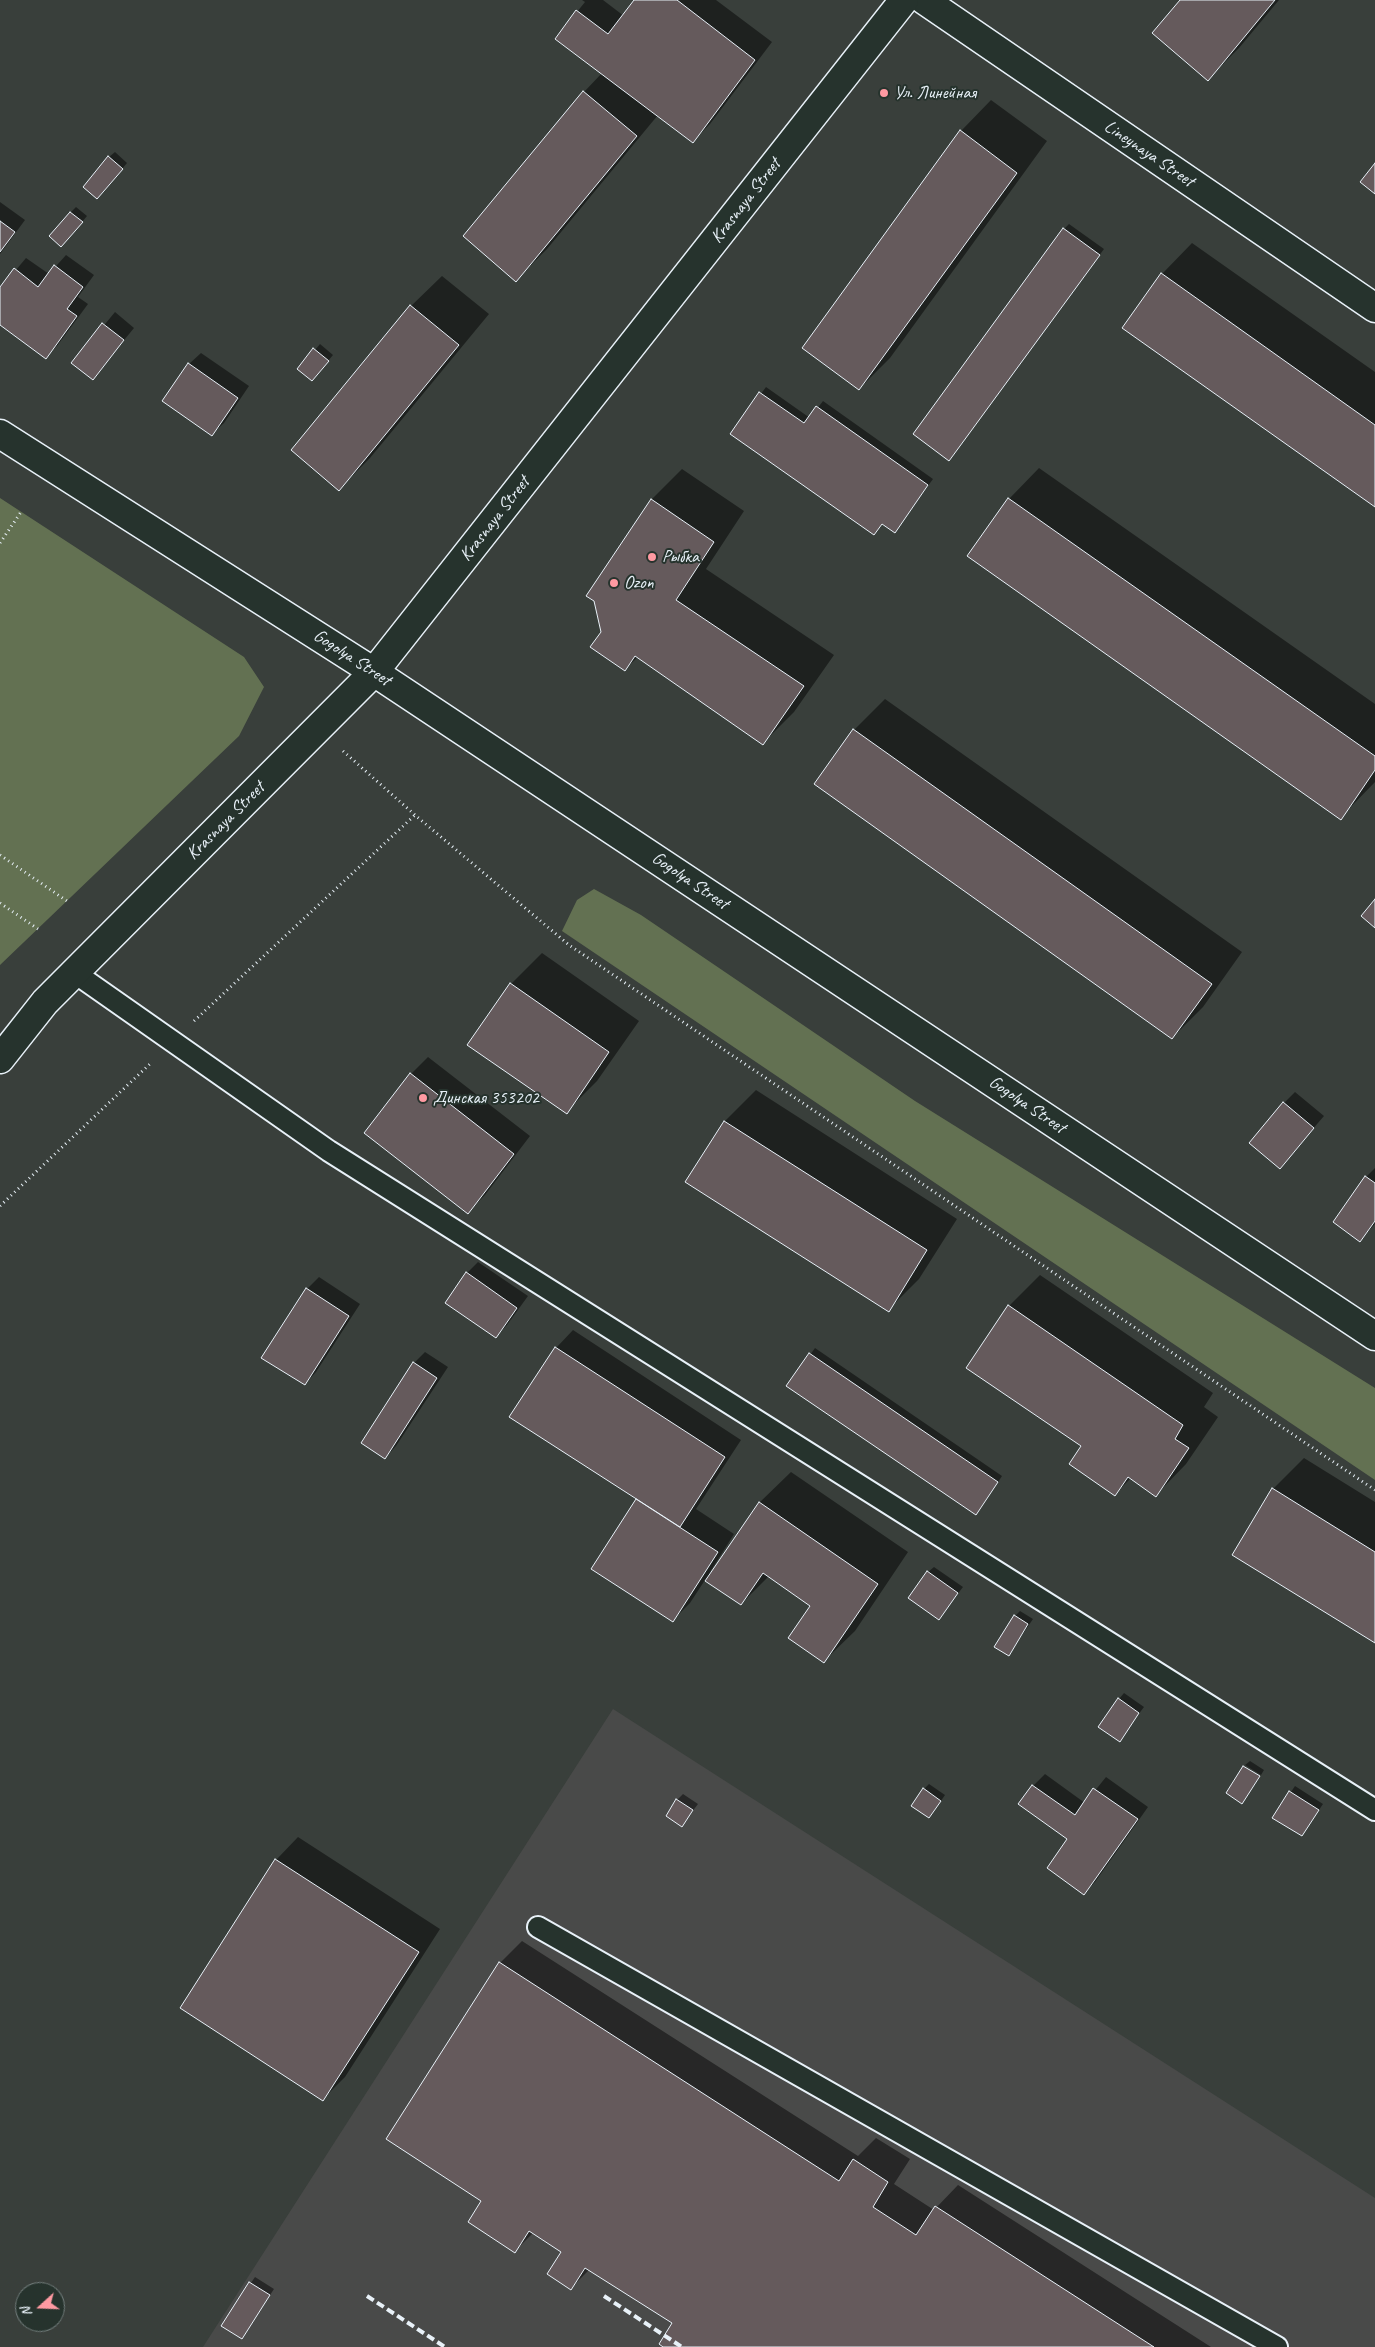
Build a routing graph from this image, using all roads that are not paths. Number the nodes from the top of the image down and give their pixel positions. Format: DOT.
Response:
graph roads {
  1 [pos="904,0"];
  2 [pos="924,0"];
  3 [pos="1375,308"];
  4 [pos="0,434"];
  5 [pos="374,672"];
  6 [pos="75,973"];
  7 [pos="45,1002"];
  8 [pos="0,1033"];
  9 [pos="0,1059"];
  10 [pos="1375,1336"];
  11 [pos="1375,1810"];
  12 [pos="538,1927"];
  13 [pos="1277,2347"];
  1 -- 5 [label="street, Krasnaya Street"];
  2 -- 3 [label="street, Lineynaya Street"];
  4 -- 5 [label="street, Gogolya Street"];
  5 -- 6 [label="street, Krasnaya Street"];
  5 -- 10 [label="street, Gogolya Street"];
  6 -- 7 [label="street, Krasnaya Street"];
  6 -- 11 [label="lane"];
  7 -- 8 [label="street, Krasnaya Street"];
  7 -- 9 [label="street, Krasnaya Street"];
  12 -- 13 [label="lane"];
}
